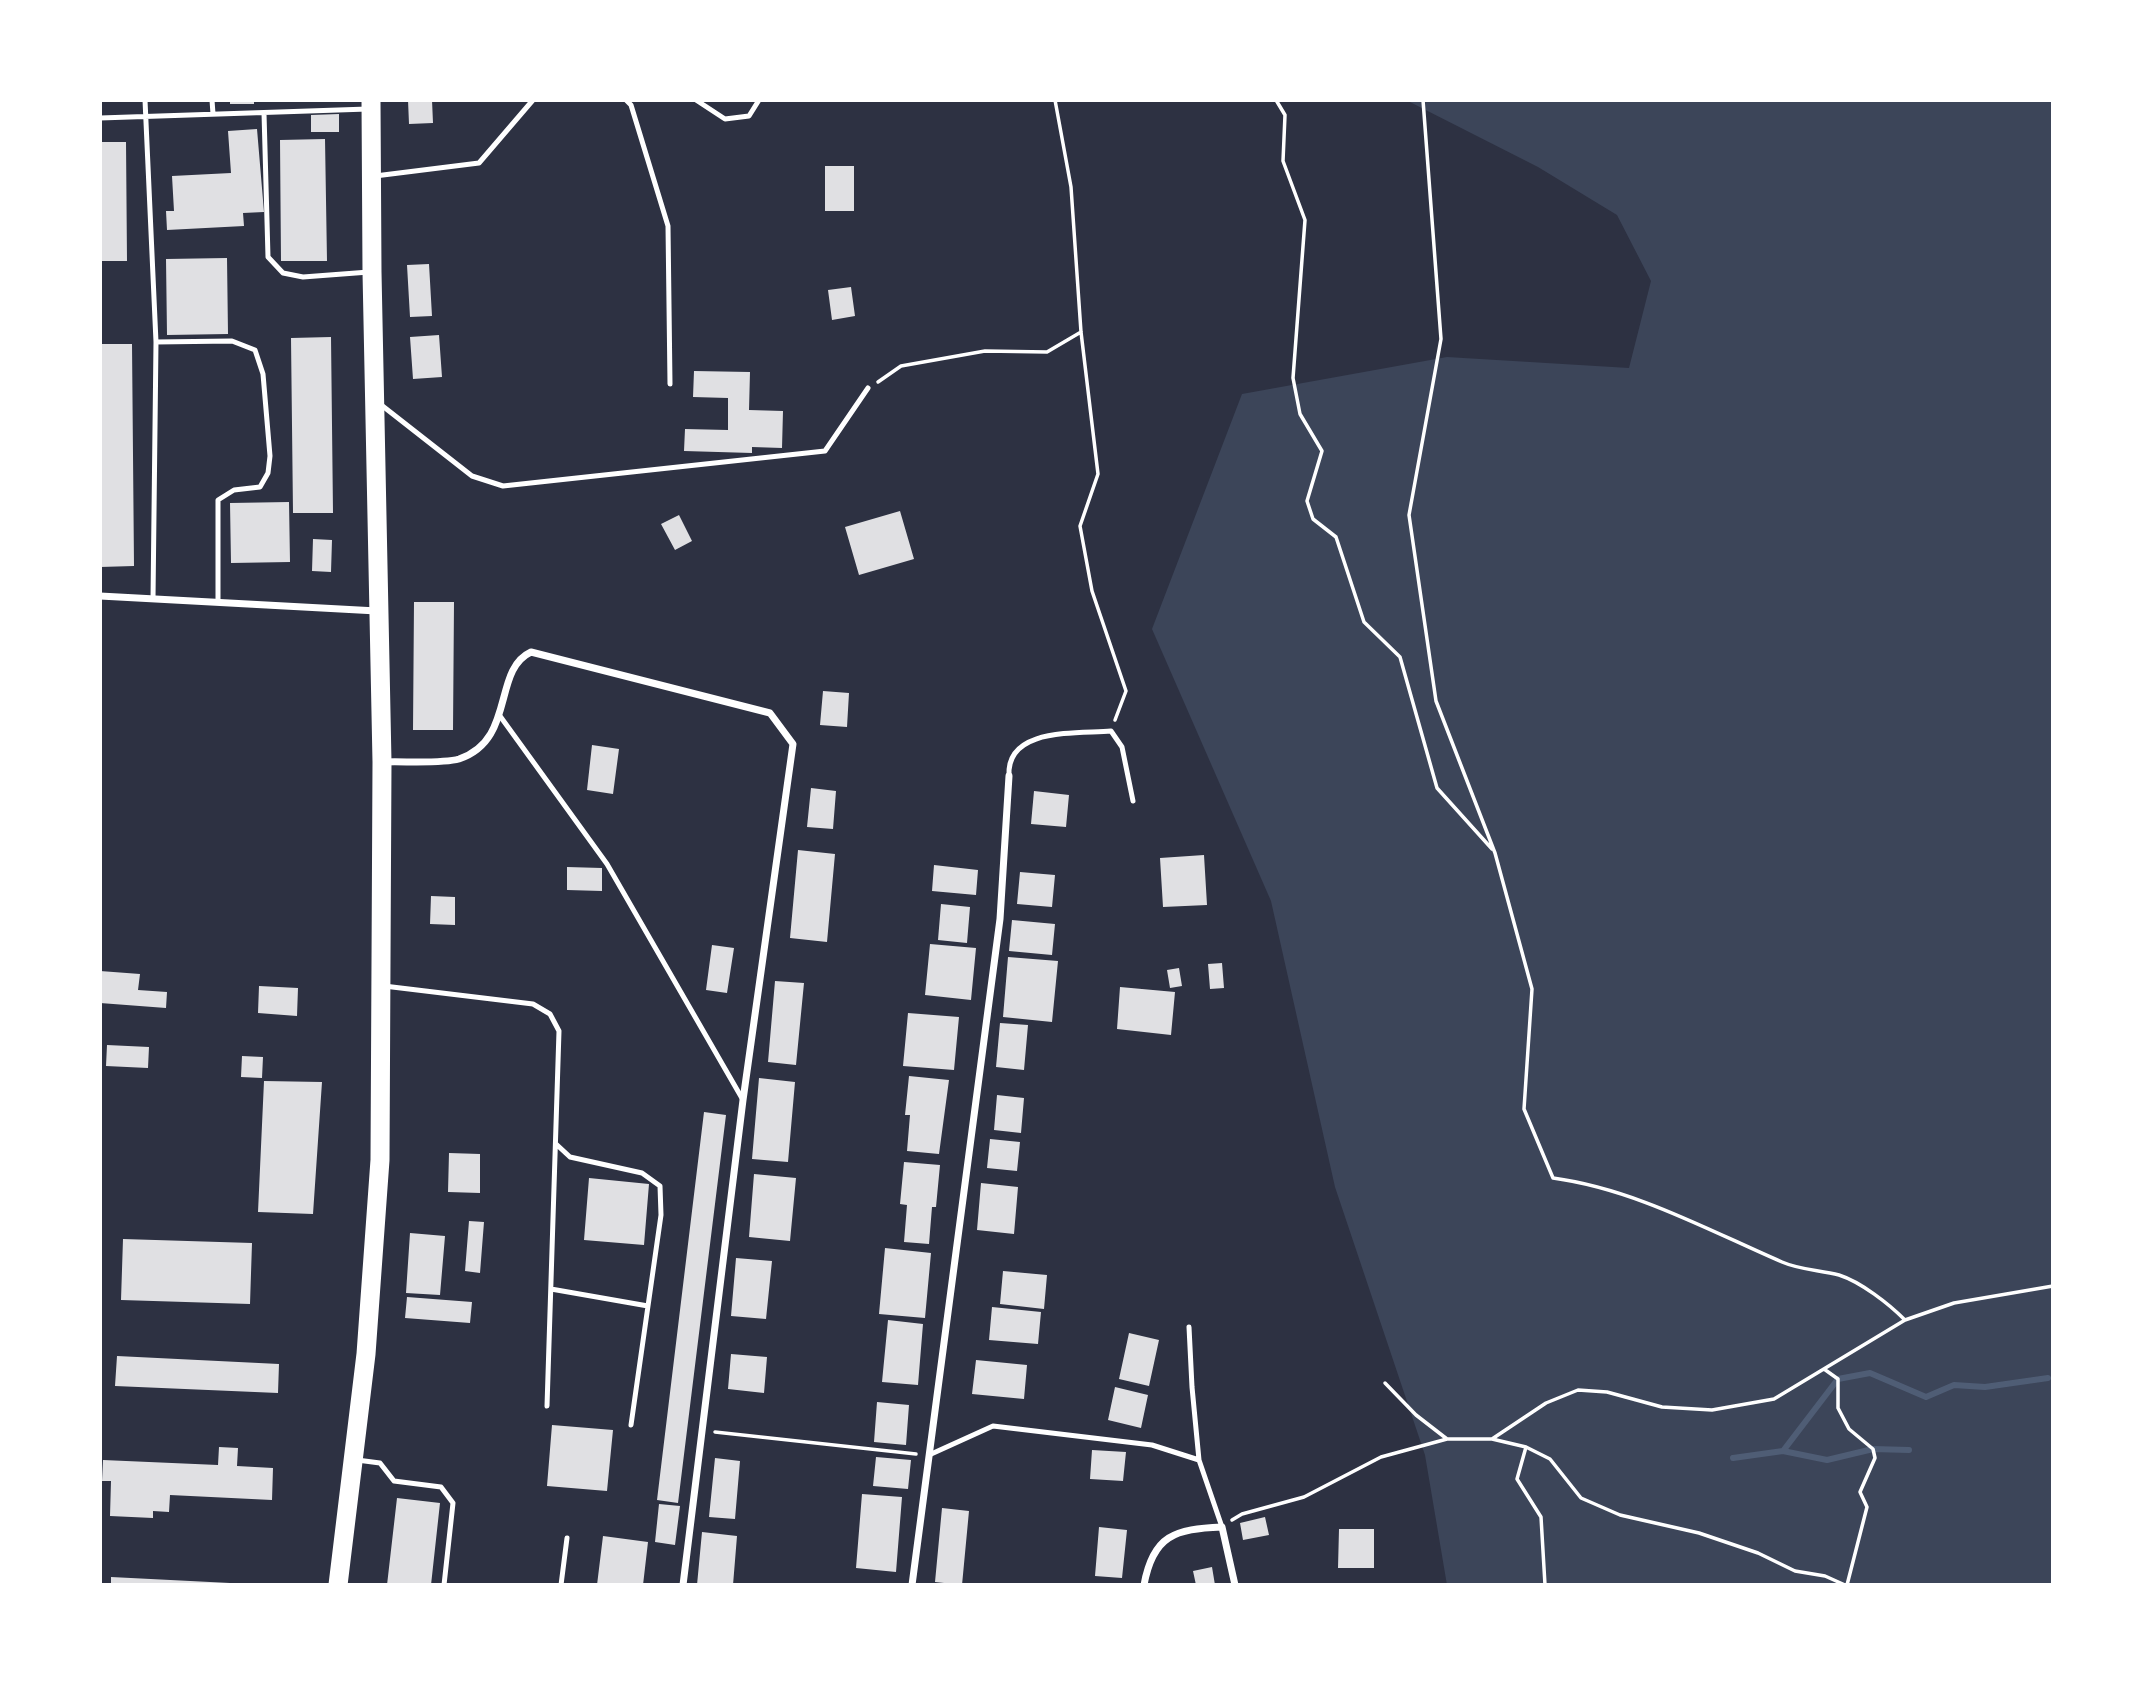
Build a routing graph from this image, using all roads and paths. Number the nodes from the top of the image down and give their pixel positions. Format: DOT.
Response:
graph roads {
  1 [pos="145,100"];
  2 [pos="212,100"];
  3 [pos="533,100"];
  4 [pos="626,100"];
  5 [pos="696,100"];
  6 [pos="760,100"];
  7 [pos="1055,100"];
  8 [pos="1276,100"];
  9 [pos="1423,100"];
  10 [pos="371,104"];
  11 [pos="264,113"];
  12 [pos="213,114"];
  13 [pos="145,117"];
  14 [pos="100,118"];
  15 [pos="372,176"];
  16 [pos="372,272"];
  17 [pos="1081,332"];
  18 [pos="156,342"];
  19 [pos="670,384"];
  20 [pos="868,388"];
  21 [pos="375,400"];
  22 [pos="100,596"];
  23 [pos="153,599"];
  24 [pos="218,602"];
  25 [pos="378,611"];
  26 [pos="500,716"];
  27 [pos="1111,731"];
  28 [pos="382,762"];
  29 [pos="1009,776"];
  30 [pos="1133,801"];
  31 [pos="1495,853"];
  32 [pos="381,985"];
  33 [pos="743,1101"];
  34 [pos="556,1144"];
  35 [pos="2053,1286"];
  36 [pos="551,1289"];
  37 [pos="648,1306"];
  38 [pos="1905,1320"];
  39 [pos="1189,1327"];
  40 [pos="1824,1369"];
  41 [pos="1385,1383"];
  42 [pos="547,1406"];
  43 [pos="631,1425"];
  44 [pos="702,1431"];
  45 [pos="1447,1439"];
  46 [pos="1492,1439"];
  47 [pos="1526,1447"];
  48 [pos="929,1455"];
  49 [pos="354,1460"];
  50 [pos="1199,1460"];
  51 [pos="1222,1527"];
  52 [pos="567,1538"];
  53 [pos="338,1585"];
  54 [pos="444,1585"];
  55 [pos="561,1585"];
  56 [pos="683,1585"];
  57 [pos="912,1585"];
  58 [pos="1144,1585"];
  59 [pos="1235,1585"];
  60 [pos="1545,1585"];
  61 [pos="1846,1585"];
  1 -- 13 [label="lane"];
  2 -- 12 [label="lane"];
  3 -- 15 [label="lane"];
  4 -- 19 [label="lane"];
  5 -- 6 [label="lane"];
  7 -- 17 [label="path"];
  8 -- 31 [label="path"];
  9 -- 31 [label="path"];
  10 -- 11 [label="lane"];
  10 -- 15 [label="highway"];
  11 -- 12 [label="lane"];
  11 -- 16 [label="lane"];
  12 -- 13 [label="lane"];
  13 -- 14 [label="lane"];
  13 -- 18 [label="lane"];
  15 -- 16 [label="highway"];
  16 -- 21 [label="highway"];
  17 -- 20 [label="path"];
  17 -- 27 [label="path"];
  18 -- 23 [label="lane"];
  18 -- 24 [label="lane"];
  20 -- 21 [label="lane"];
  21 -- 25 [label="highway"];
  22 -- 23 [label="street"];
  23 -- 24 [label="street"];
  24 -- 25 [label="street"];
  25 -- 28 [label="highway"];
  26 -- 28 [label="street"];
  26 -- 33 [label="lane"];
  26 -- 33 [label="street"];
  27 -- 29 [label="lane"];
  27 -- 30 [label="lane"];
  28 -- 32 [label="highway"];
  29 -- 48 [label="street"];
  31 -- 38 [label="path"];
  32 -- 34 [label="lane"];
  32 -- 49 [label="highway"];
  33 -- 44 [label="street"];
  34 -- 36 [label="lane"];
  34 -- 37 [label="lane"];
  35 -- 38 [label="path"];
  36 -- 37 [label="lane"];
  36 -- 42 [label="lane"];
  37 -- 43 [label="lane"];
  38 -- 40 [label="path"];
  39 -- 50 [label="lane"];
  40 -- 46 [label="path"];
  40 -- 61 [label="path"];
  41 -- 45 [label="path"];
  44 -- 48 [label="path"];
  44 -- 56 [label="street"];
  45 -- 46 [label="path"];
  45 -- 51 [label="path"];
  46 -- 47 [label="path"];
  47 -- 60 [label="path"];
  47 -- 61 [label="path"];
  48 -- 50 [label="lane"];
  48 -- 57 [label="street"];
  49 -- 53 [label="highway"];
  49 -- 54 [label="lane"];
  50 -- 51 [label="lane"];
  51 -- 58 [label="street"];
  51 -- 59 [label="street"];
  52 -- 55 [label="lane"];
}
